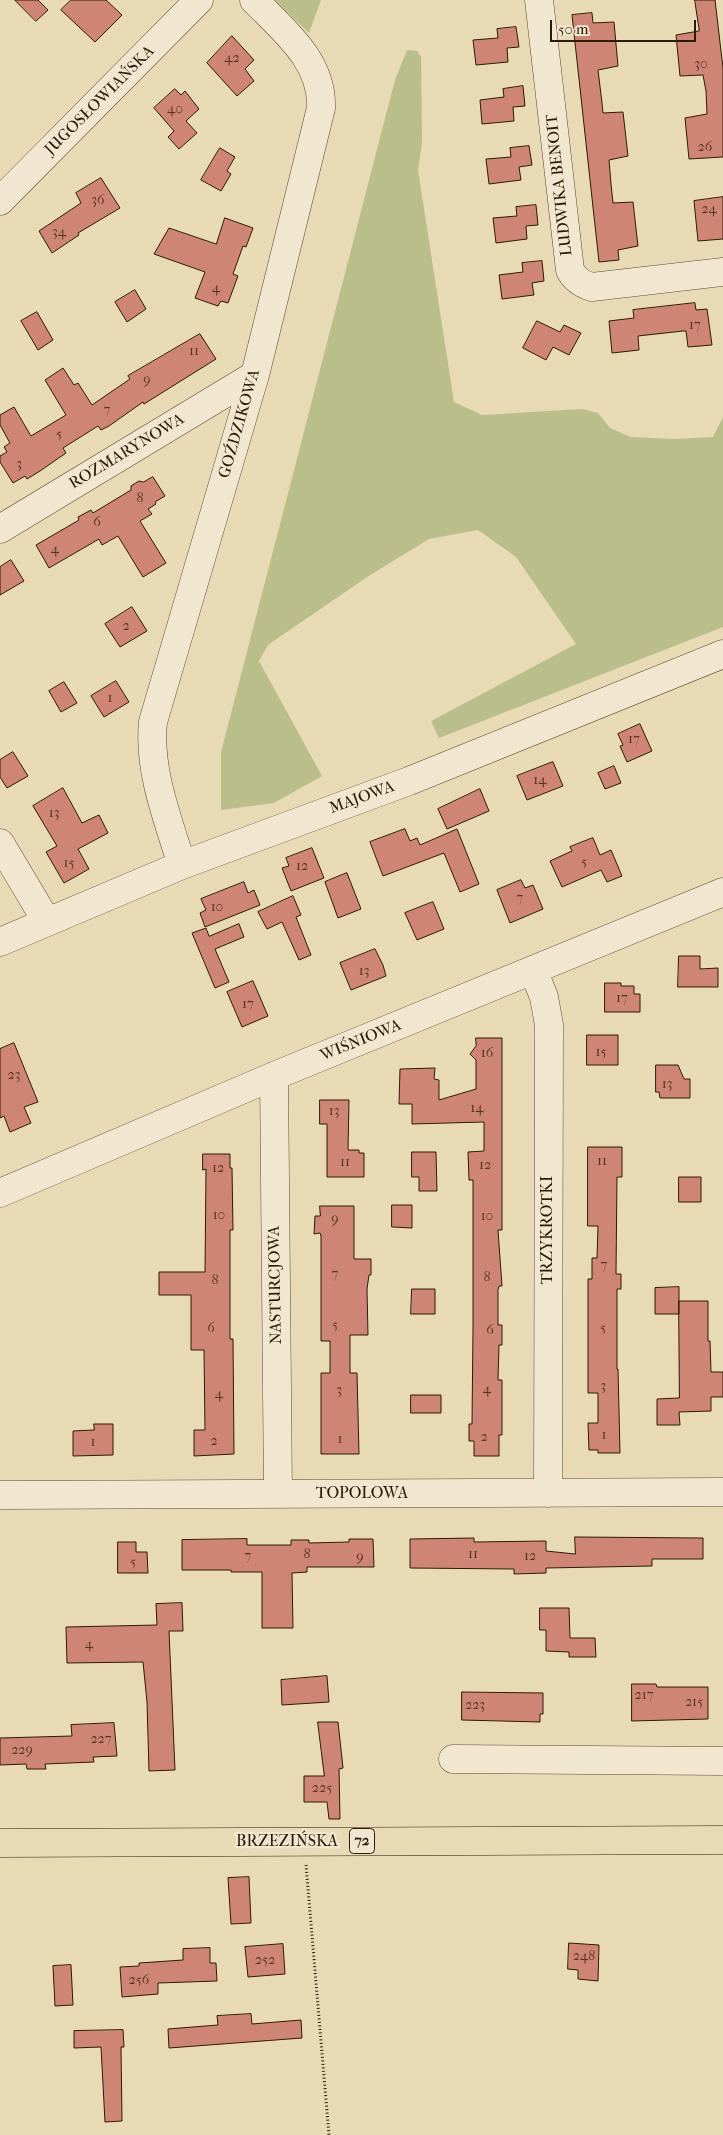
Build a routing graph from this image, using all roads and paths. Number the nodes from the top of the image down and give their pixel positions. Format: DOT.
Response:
graph roads {
  1 [pos="199,0"];
  2 [pos="254,0"];
  3 [pos="539,0"];
  4 [pos="0,201"];
  5 [pos="723,272"];
  6 [pos="254,374"];
  7 [pos="0,529"];
  8 [pos="723,654"];
  9 [pos="0,844"];
  10 [pos="182,865"];
  11 [pos="723,892"];
  12 [pos="47,922"];
  13 [pos="0,942"];
  14 [pos="533,970"];
  15 [pos="274,1076"];
  16 [pos="0,1196"];
  17 [pos="723,1492"];
  18 [pos="548,1493"];
  19 [pos="278,1494"];
  20 [pos="0,1495"];
  21 [pos="453,1759"];
  22 [pos="723,1761"];
  23 [pos="723,1840"];
  24 [pos="304,1842"];
  25 [pos="0,1843"];
  26 [pos="329,2135"];
  1 -- 4 [label="street, JUGOSŁOWIAŃSKA"];
  2 -- 6 [label="street, GOŹDZIKOWA"];
  3 -- 5 [label="street, LUDWIKA BENOIT"];
  6 -- 7 [label="street, ROZMARYNOWA"];
  6 -- 10 [label="street, GOŹDZIKOWA"];
  8 -- 10 [label="street, MAJOWA"];
  9 -- 12 [label="street"];
  10 -- 12 [label="street, MAJOWA"];
  11 -- 14 [label="street, WIŚNIOWA"];
  12 -- 13 [label="street, MAJOWA"];
  14 -- 15 [label="street, WIŚNIOWA"];
  14 -- 18 [label="street, TRZYKROTKI"];
  15 -- 16 [label="street, WIŚNIOWA"];
  15 -- 19 [label="street, NASTURCJOWA"];
  17 -- 18 [label="street, TOPOLOWA"];
  18 -- 19 [label="street, TOPOLOWA"];
  19 -- 20 [label="street, TOPOLOWA"];
  21 -- 22 [label="street"];
  23 -- 24 [label="main road, BRZEZIŃSKA / 72"];
  24 -- 25 [label="main road, BRZEZIŃSKA / 72"];
  24 -- 26 [label="path"];
}
